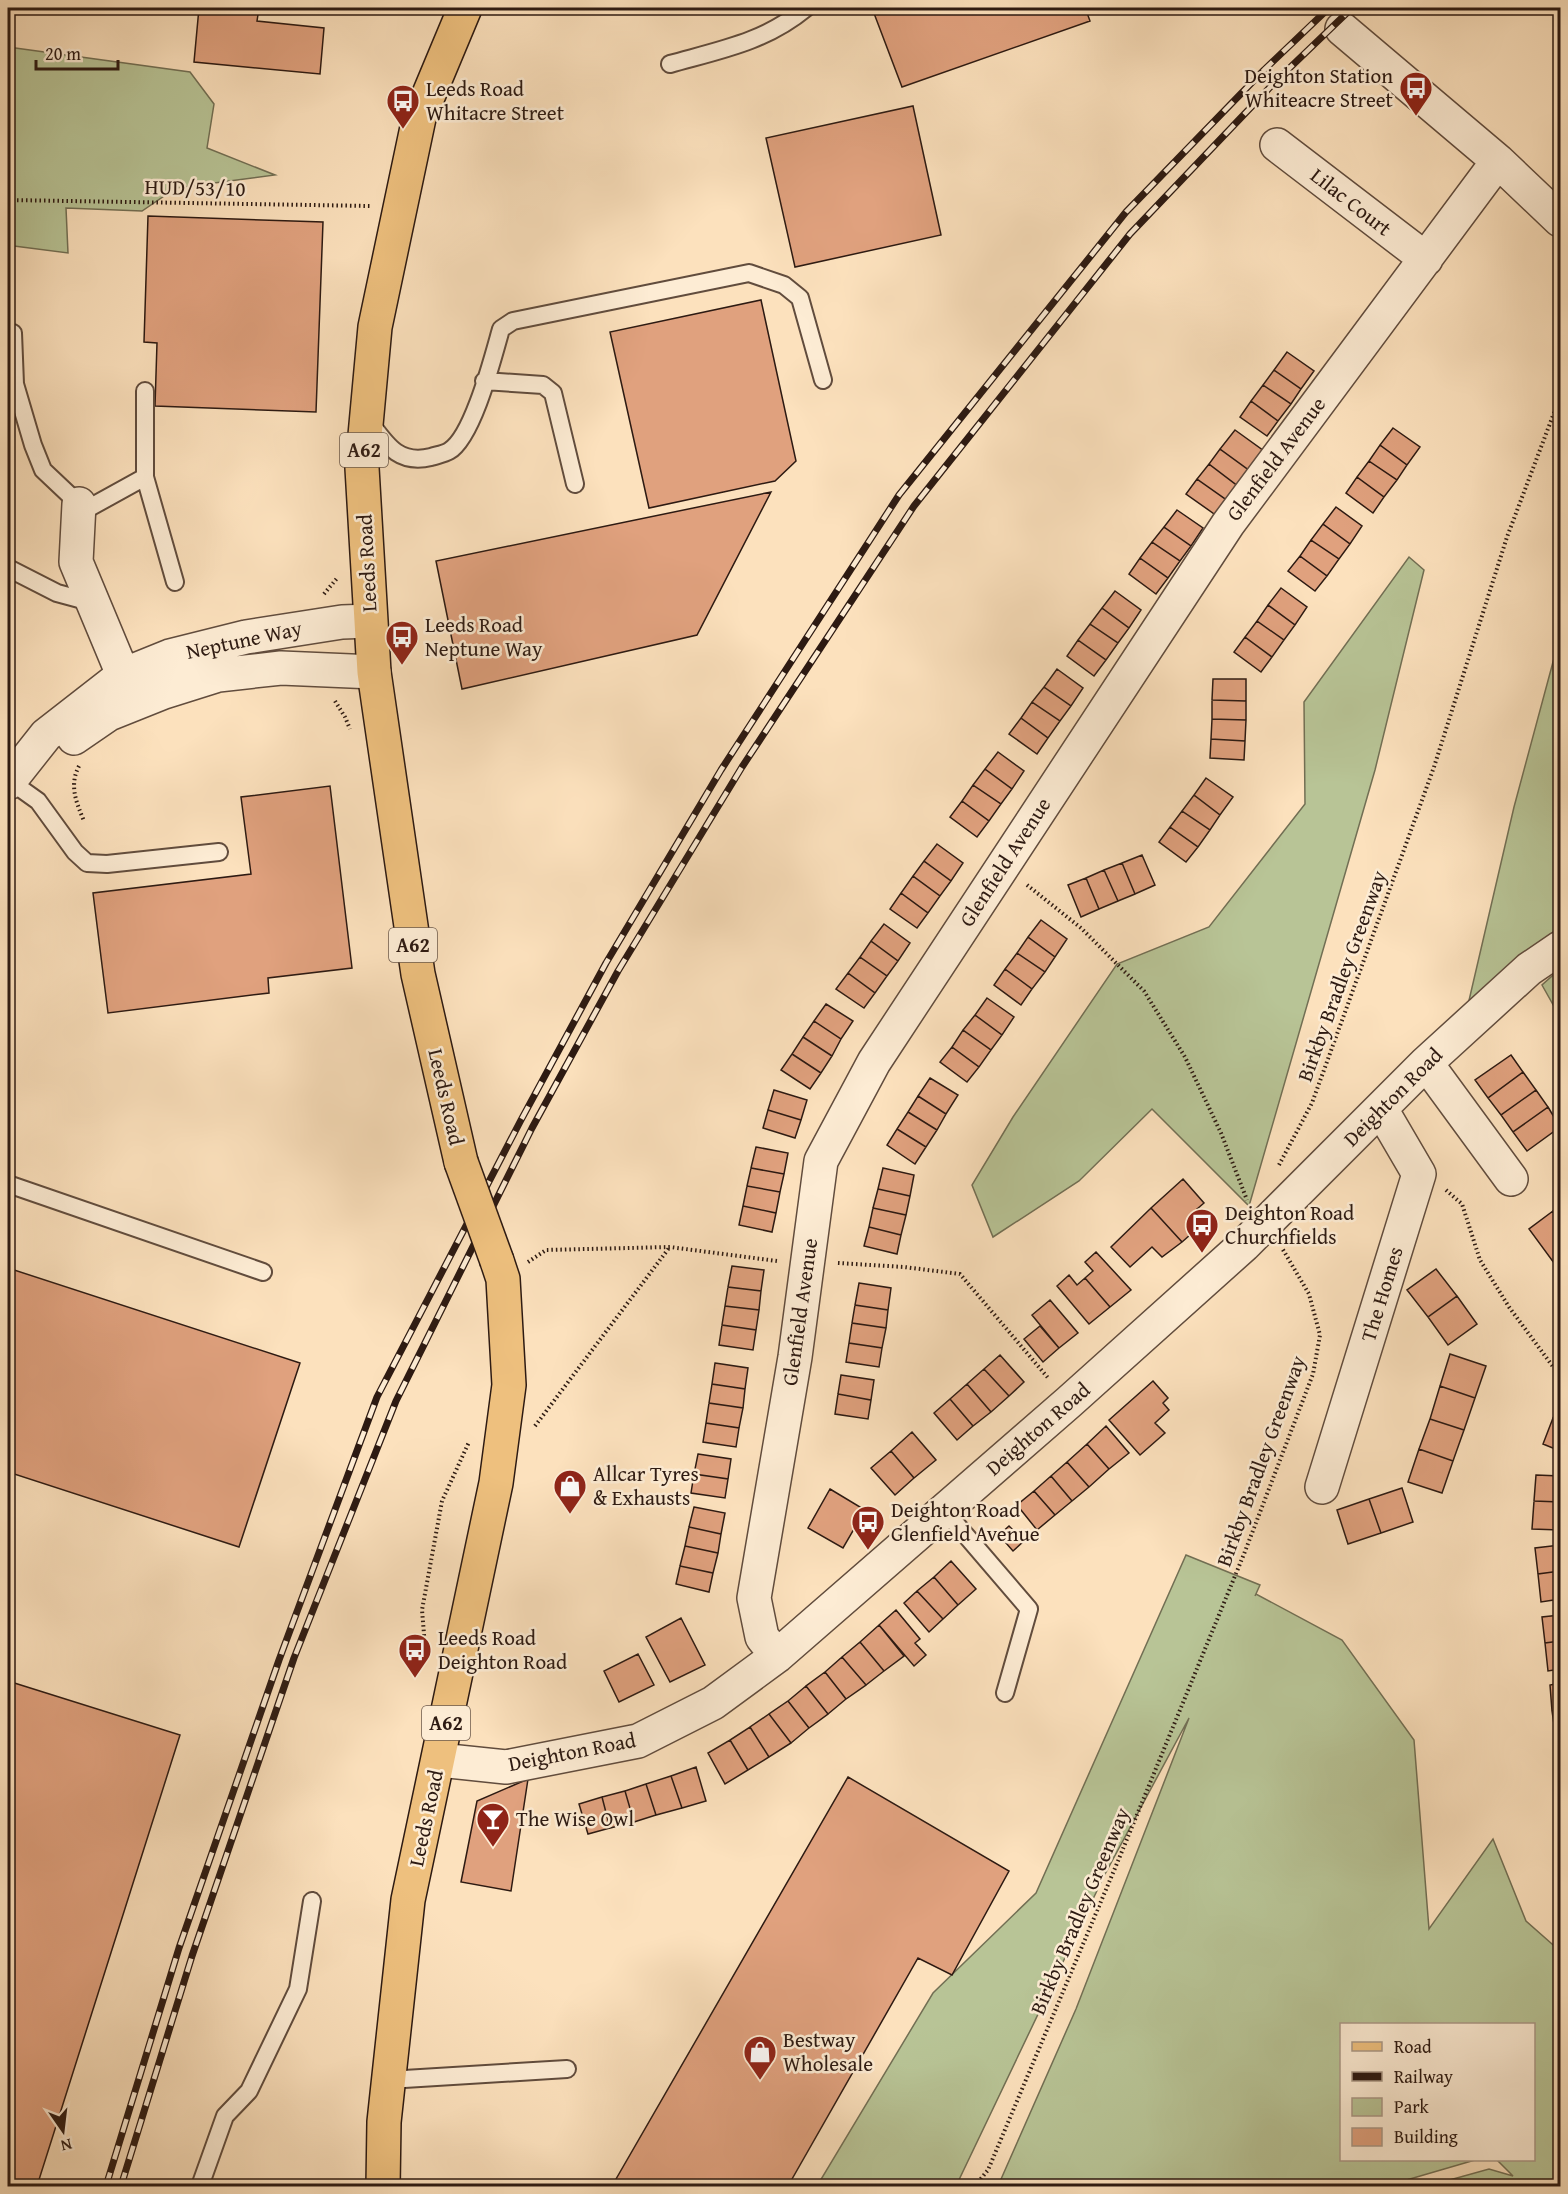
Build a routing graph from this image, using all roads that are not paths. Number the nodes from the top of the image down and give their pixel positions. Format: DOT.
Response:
graph roads {
  1 [pos="465,8"];
  2 [pos="806,8"];
  3 [pos="1342,29"];
  4 [pos="670,64"];
  5 [pos="1277,145"];
  6 [pos="1498,161"];
  7 [pos="1560,220"];
  8 [pos="1426,259"];
  9 [pos="13,333"];
  10 [pos="823,380"];
  11 [pos="484,381"];
  12 [pos="145,391"];
  13 [pos="367,417"];
  14 [pos="145,477"];
  15 [pos="575,483"];
  16 [pos="78,509"];
  17 [pos="8,568"];
  18 [pos="175,582"];
  19 [pos="95,603"];
  20 [pos="370,621"];
  21 [pos="374,672"];
  22 [pos="123,675"];
  23 [pos="206,679"];
  24 [pos="9,782"];
  25 [pos="219,852"];
  26 [pos="1560,948"];
  27 [pos="1426,1063"];
  28 [pos="1381,1109"];
  29 [pos="1511,1179"];
  30 [pos="8,1184"];
  31 [pos="263,1272"];
  32 [pos="1322,1487"];
  33 [pos="945,1511"];
  34 [pos="777,1656"];
  35 [pos="1005,1692"];
  36 [pos="439,1760"];
  37 [pos="312,1900"];
  38 [pos="567,2069"];
  39 [pos="388,2080"];
  40 [pos="200,2187"];
  41 [pos="383,2187"];
  1 -- 13 [label="main road, Leeds Road / A62"];
  2 -- 4 [label="lane"];
  3 -- 6 [label="street"];
  5 -- 8 [label="street, Lilac Court"];
  6 -- 7 [label="street"];
  6 -- 8 [label="street, Glenfield Avenue"];
  8 -- 34 [label="street, Glenfield Avenue"];
  9 -- 16 [label="lane"];
  10 -- 11 [label="lane"];
  11 -- 13 [label="lane"];
  11 -- 15 [label="lane"];
  12 -- 14 [label="lane"];
  13 -- 20 [label="main road, Leeds Road / A62"];
  14 -- 16 [label="lane"];
  14 -- 18 [label="lane"];
  16 -- 19 [label="street"];
  17 -- 19 [label="lane"];
  19 -- 22 [label="street"];
  20 -- 21 [label="main road, Leeds Road / A62"];
  20 -- 22 [label="street, Neptune Way"];
  21 -- 23 [label="street, Neptune Way"];
  21 -- 36 [label="main road, Leeds Road / A62, bridge"];
  22 -- 23 [label="street, Neptune Way"];
  22 -- 24 [label="street, Neptune Way"];
  23 -- 24 [label="street, Neptune Way"];
  24 -- 25 [label="lane"];
  26 -- 27 [label="street, Deighton Road"];
  27 -- 28 [label="street, Deighton Road"];
  27 -- 29 [label="street"];
  28 -- 32 [label="street, The Homes"];
  28 -- 33 [label="street, Deighton Road"];
  30 -- 31 [label="lane"];
  33 -- 34 [label="street, Deighton Road"];
  33 -- 35 [label="lane"];
  34 -- 36 [label="street, Deighton Road"];
  36 -- 39 [label="main road, Leeds Road / A62"];
  37 -- 40 [label="lane"];
  38 -- 39 [label="lane"];
  39 -- 41 [label="main road, Leeds Road / A62"];
}
